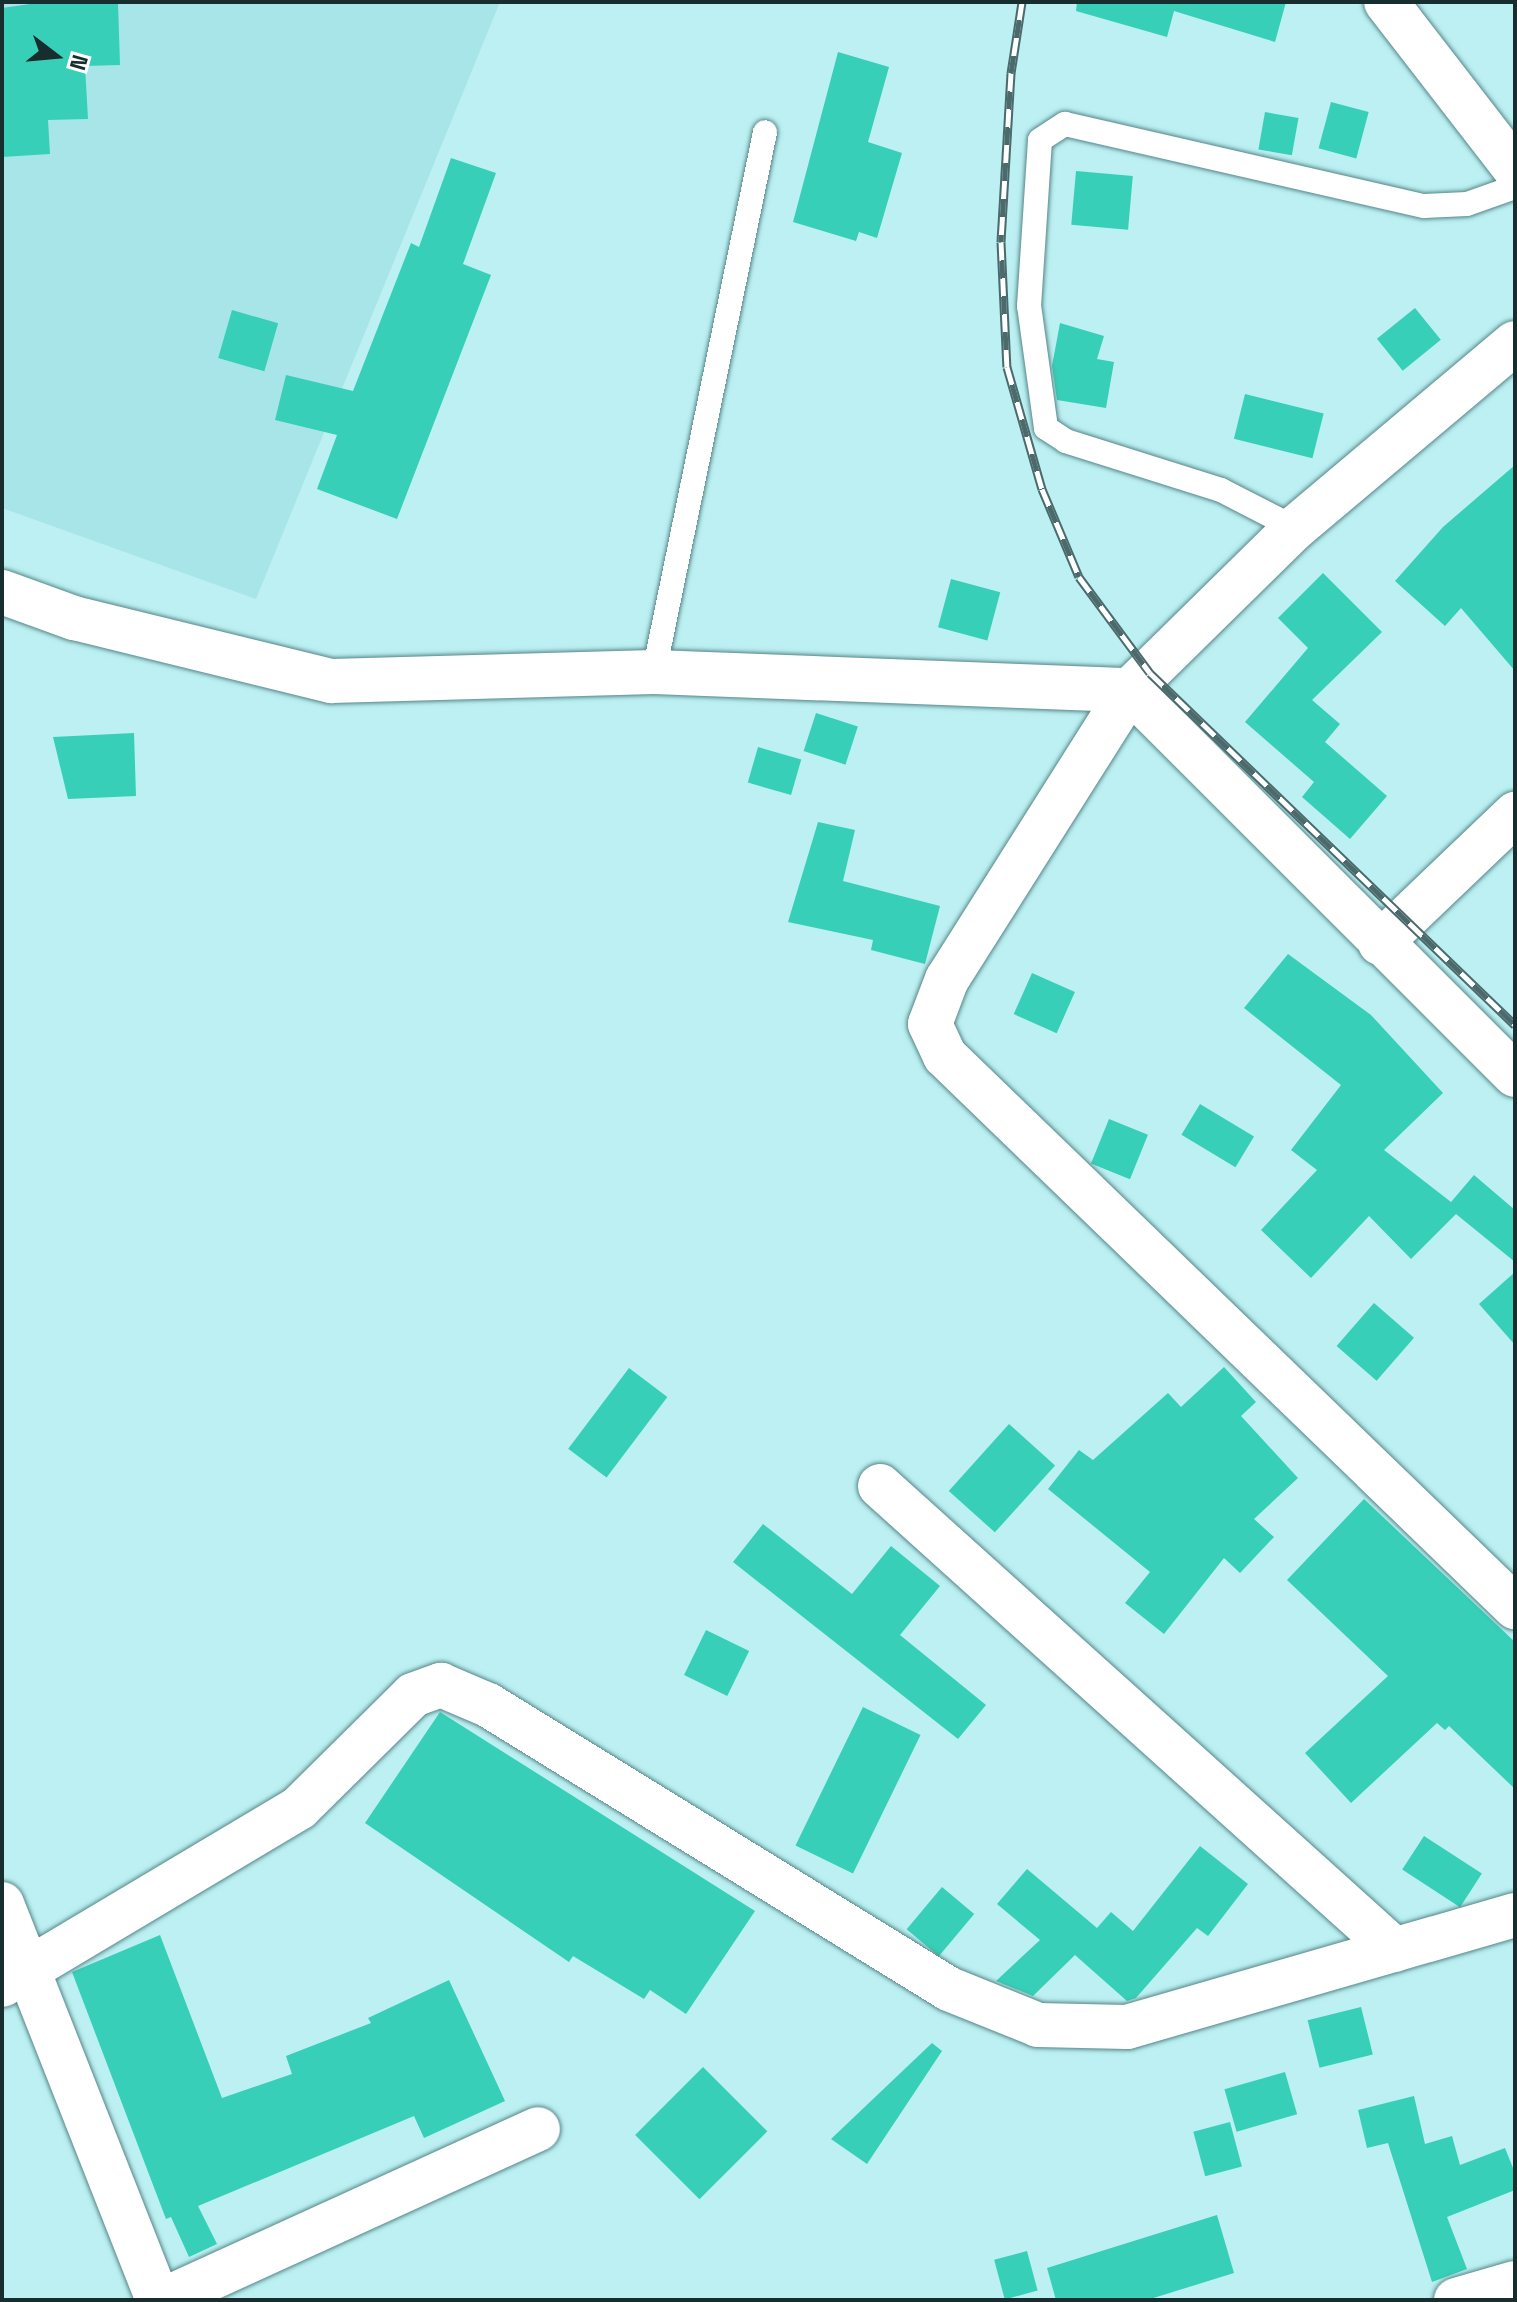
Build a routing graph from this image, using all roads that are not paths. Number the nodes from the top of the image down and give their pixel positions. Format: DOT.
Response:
graph roads {
  1 [pos="1386,2"];
  2 [pos="765,132"];
  3 [pos="1515,169"];
  4 [pos="1515,187"];
  5 [pos="1515,343"];
  6 [pos="1295,528"];
  7 [pos="2,592"];
  8 [pos="654,672"];
  9 [pos="1130,690"];
  10 [pos="1515,814"];
  11 [pos="1380,943"];
  12 [pos="1515,1075"];
  13 [pos="880,1486"];
  14 [pos="1515,1607"];
  15 [pos="2,1904"];
  16 [pos="1515,1915"];
  17 [pos="1395,1950"];
  18 [pos="16,1979"];
  19 [pos="538,2129"];
  20 [pos="1515,2283"];
  21 [pos="161,2300"];
  22 [pos="1456,2300"];
  1 -- 3 [label="street"];
  2 -- 8 [label="lane"];
  4 -- 6 [label="lane"];
  5 -- 6 [label="street"];
  6 -- 9 [label="street"];
  7 -- 8 [label="street"];
  8 -- 9 [label="street"];
  9 -- 11 [label="street"];
  9 -- 14 [label="street"];
  10 -- 11 [label="street"];
  11 -- 12 [label="street"];
  13 -- 17 [label="street"];
  15 -- 18 [label="street"];
  16 -- 17 [label="street"];
  17 -- 18 [label="street"];
  18 -- 21 [label="street"];
  19 -- 21 [label="street"];
  20 -- 22 [label="street"];
}
